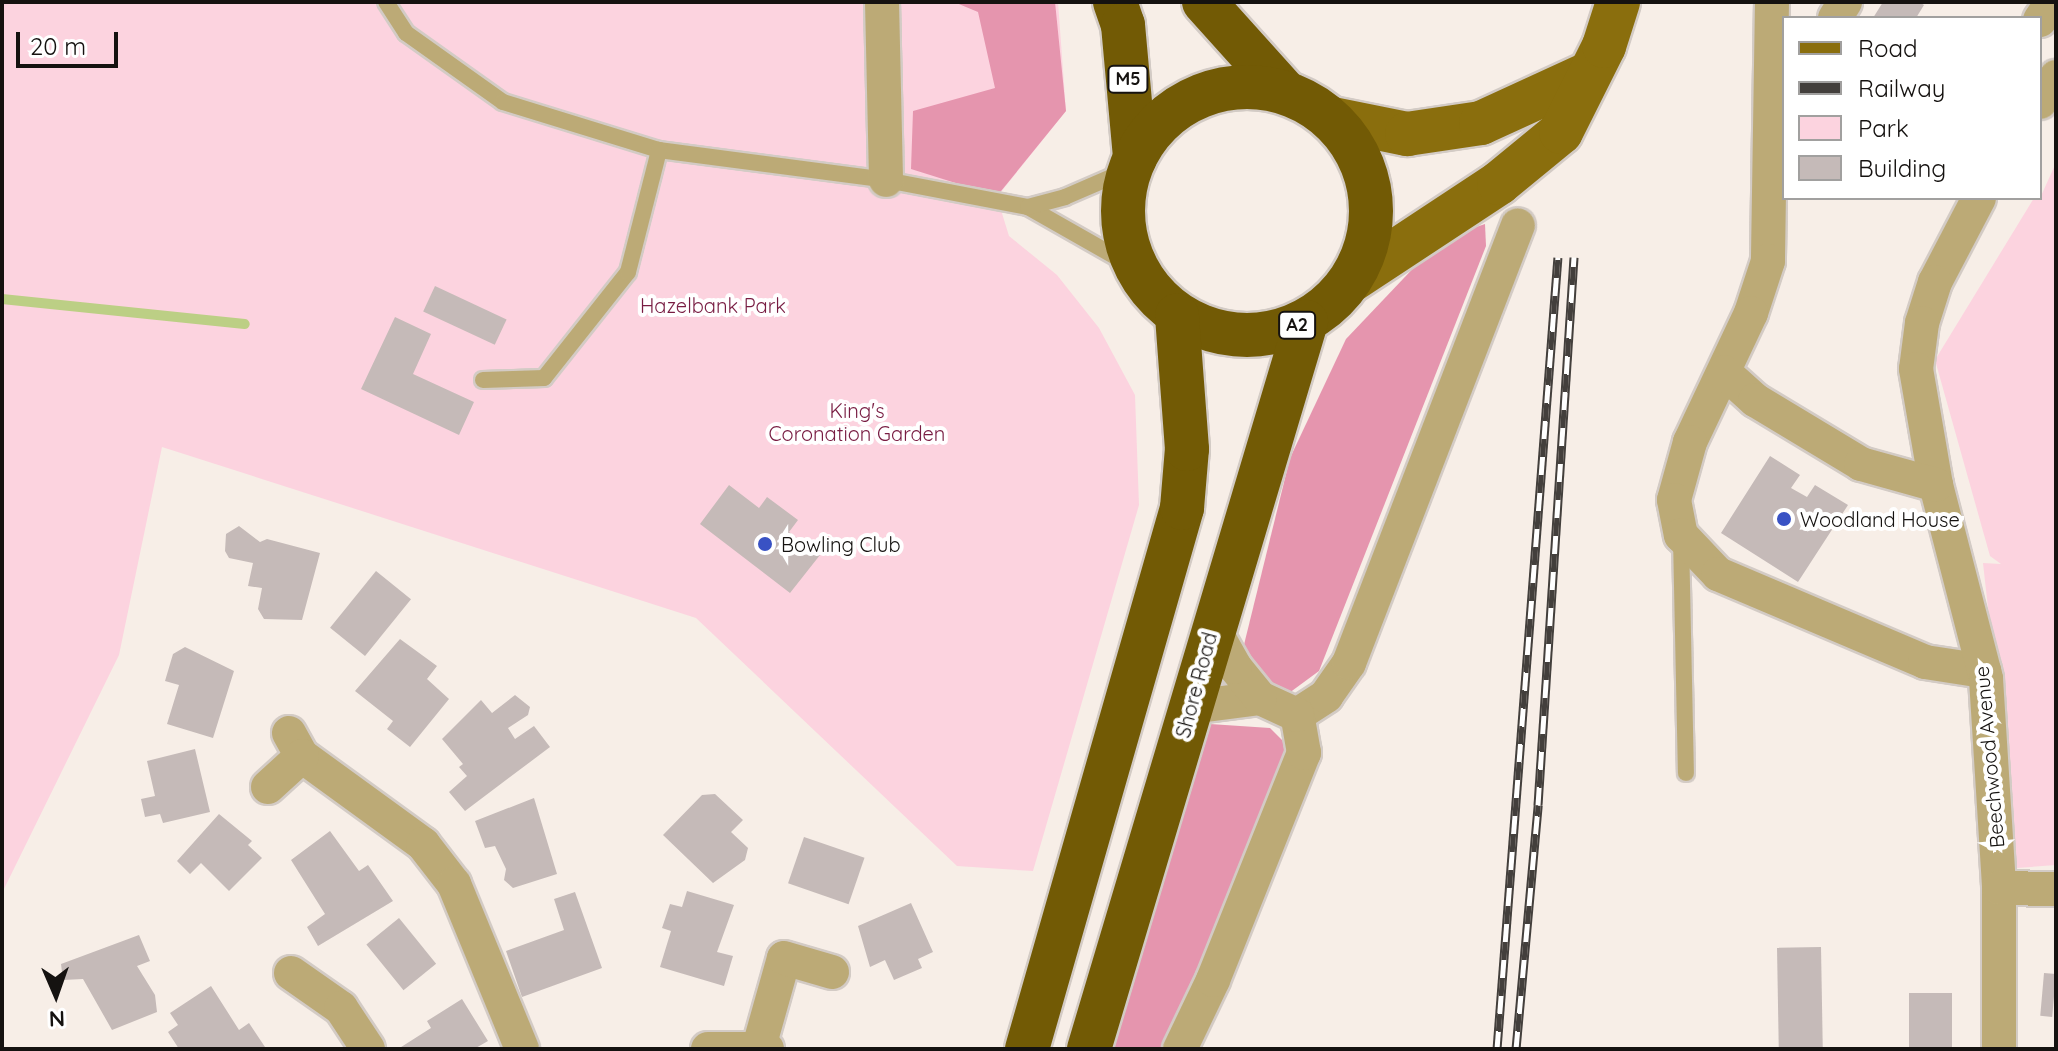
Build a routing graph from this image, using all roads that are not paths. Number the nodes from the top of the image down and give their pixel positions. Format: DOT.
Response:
graph roads {
  1 [pos="386,2"];
  2 [pos="882,2"];
  3 [pos="1115,2"];
  4 [pos="1204,2"];
  5 [pos="1618,2"];
  6 [pos="1772,2"];
  7 [pos="1586,75"];
  8 [pos="2056,77"];
  9 [pos="1285,92"];
  10 [pos="2042,99"];
  11 [pos="1777,108"];
  12 [pos="1333,119"];
  13 [pos="659,150"];
  14 [pos="1132,163"];
  15 [pos="886,180"];
  16 [pos="1978,200"];
  17 [pos="1028,207"];
  18 [pos="1518,226"];
  19 [pos="1139,270"];
  20 [pos="1352,280"];
  21 [pos="1177,315"];
  22 [pos="1306,322"];
  23 [pos="1724,372"];
  24 [pos="483,380"];
  25 [pos="1936,485"];
  26 [pos="1681,535"];
  27 [pos="1212,626"];
  28 [pos="1984,671"];
  29 [pos="1260,698"];
  30 [pos="1191,707"];
  31 [pos="1297,715"];
  32 [pos="1686,773"];
  33 [pos="268,787"];
  34 [pos="1999,888"];
  35 [pos="2056,889"];
  36 [pos="832,972"];
  37 [pos="291,973"];
  38 [pos="763,1048"];
  39 [pos="368,1049"];
  40 [pos="522,1049"];
  41 [pos="708,1049"];
  42 [pos="1027,1049"];
  43 [pos="1089,1049"];
  44 [pos="1180,1049"];
  45 [pos="1999,1049"];
  1 -- 13 [label="lane"];
  2 -- 15 [label="street"];
  3 -- 14 [label="highway, M5"];
  4 -- 9 [label="highway"];
  5 -- 7 [label="main road, A2"];
  6 -- 11 [label="street"];
  7 -- 12 [label="main road, A2"];
  7 -- 20 [label="main road, A2"];
  8 -- 10 [label="street"];
  9 -- 12 [label="highway, A2"];
  9 -- 14 [label="highway, A2"];
  11 -- 23 [label="street"];
  12 -- 20 [label="highway, A2"];
  13 -- 15 [label="lane"];
  13 -- 24 [label="lane"];
  14 -- 17 [label="lane"];
  14 -- 19 [label="highway, A2"];
  15 -- 17 [label="lane"];
  16 -- 25 [label="street, Beechwood Avenue"];
  17 -- 19 [label="lane"];
  18 -- 31 [label="street"];
  19 -- 21 [label="highway, A2"];
  20 -- 22 [label="highway, A2"];
  21 -- 22 [label="highway, A2"];
  21 -- 42 [label="highway"];
  22 -- 27 [label="highway, Shore Road / A2"];
  23 -- 25 [label="street"];
  23 -- 26 [label="street"];
  25 -- 28 [label="street, Beechwood Avenue"];
  26 -- 28 [label="street"];
  26 -- 32 [label="lane"];
  27 -- 29 [label="street"];
  27 -- 30 [label="highway, Shore Road / A2"];
  28 -- 34 [label="street, Beechwood Avenue"];
  29 -- 30 [label="street"];
  29 -- 31 [label="street"];
  30 -- 43 [label="highway, Shore Road / A2"];
  31 -- 44 [label="street"];
  33 -- 40 [label="street"];
  34 -- 35 [label="street"];
  34 -- 45 [label="street, Beechwood Avenue"];
  36 -- 38 [label="street"];
  37 -- 39 [label="street"];
  38 -- 41 [label="street"];
}
